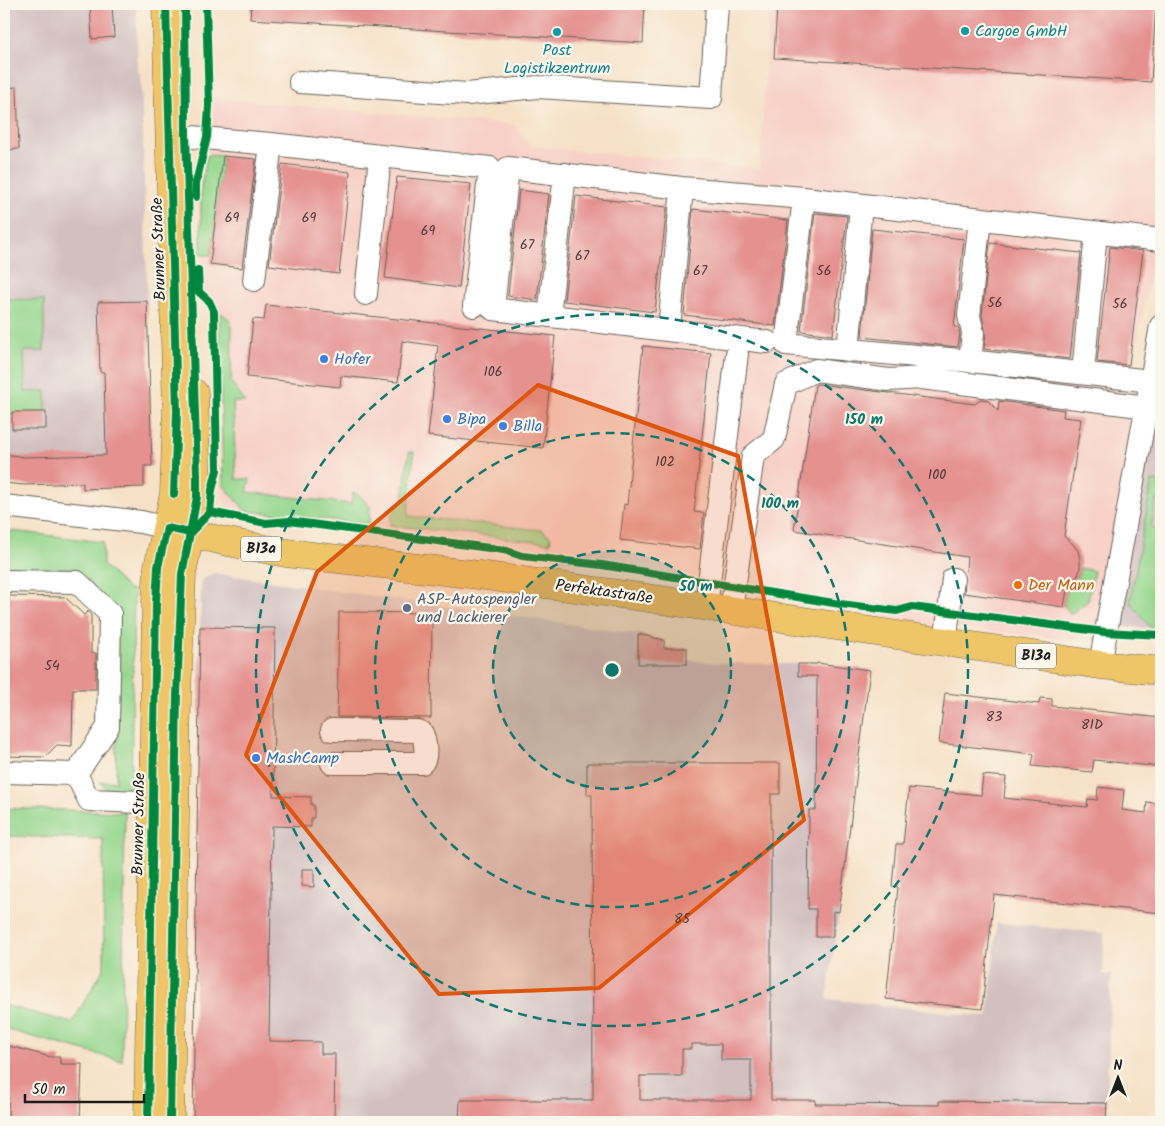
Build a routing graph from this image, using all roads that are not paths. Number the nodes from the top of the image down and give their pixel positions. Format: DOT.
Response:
graph roads {
  1 [pos="166,4"];
  2 [pos="185,4"];
  3 [pos="717,4"];
  4 [pos="177,68"];
  5 [pos="300,82"];
  6 [pos="178,135"];
  7 [pos="271,144"];
  8 [pos="380,156"];
  9 [pos="565,174"];
  10 [pos="682,188"];
  11 [pos="804,198"];
  12 [pos="861,205"];
  13 [pos="980,219"];
  14 [pos="1096,232"];
  15 [pos="1161,240"];
  16 [pos="254,280"];
  17 [pos="366,294"];
  18 [pos="474,306"];
  19 [pos="549,316"];
  20 [pos="1161,326"];
  21 [pos="669,330"];
  22 [pos="767,342"];
  23 [pos="848,350"];
  24 [pos="737,354"];
  25 [pos="970,361"];
  26 [pos="1084,374"];
  27 [pos="889,380"];
  28 [pos="1151,381"];
  29 [pos="979,401"];
  30 [pos="1146,407"];
  31 [pos="4,506"];
  32 [pos="178,531"];
  33 [pos="953,579"];
  34 [pos="4,581"];
  35 [pos="719,609"];
  36 [pos="945,643"];
  37 [pos="1100,666"];
  38 [pos="1161,671"];
  39 [pos="332,730"];
  40 [pos="332,763"];
  41 [pos="4,772"];
  42 [pos="76,774"];
  43 [pos="164,803"];
  44 [pos="148,1122"];
  45 [pos="170,1122"];
  1 -- 4 [label="main road, Brunner Straße"];
  2 -- 4 [label="main road, Brunner Straße"];
  3 -- 5 [label="street"];
  4 -- 6 [label="main road, Brunner Straße"];
  6 -- 7 [label="street"];
  6 -- 32 [label="main road, Brunner Straße"];
  7 -- 8 [label="street"];
  7 -- 16 [label="street"];
  8 -- 17 [label="street"];
  8 -- 18 [label="street"];
  9 -- 10 [label="street"];
  9 -- 19 [label="street"];
  9 -- 19 [label="street"];
  10 -- 11 [label="street"];
  10 -- 21 [label="street"];
  11 -- 12 [label="street"];
  11 -- 23 [label="street"];
  12 -- 13 [label="street"];
  12 -- 23 [label="street"];
  13 -- 14 [label="street"];
  13 -- 25 [label="street"];
  14 -- 15 [label="street"];
  14 -- 26 [label="street"];
  19 -- 21 [label="street"];
  20 -- 28 [label="street"];
  21 -- 22 [label="street"];
  23 -- 25 [label="street"];
  24 -- 35 [label="street"];
  25 -- 26 [label="street"];
  26 -- 28 [label="street"];
  27 -- 29 [label="street"];
  27 -- 30 [label="street"];
  27 -- 35 [label="street"];
  28 -- 30 [label="street"];
  30 -- 37 [label="street"];
  31 -- 32 [label="street"];
  32 -- 35 [label="main road, Perfektastraße / B13a"];
  32 -- 43 [label="main road, Brunner Straße"];
  33 -- 36 [label="street"];
  34 -- 42 [label="street"];
  35 -- 36 [label="main road, Perfektastraße / B13a"];
  36 -- 37 [label="main road, Perfektastraße / B13a"];
  37 -- 38 [label="main road, Perfektastraße / B13a"];
  39 -- 40 [label="street"];
  41 -- 42 [label="street"];
  42 -- 43 [label="street"];
  43 -- 44 [label="main road, Brunner Straße"];
  43 -- 45 [label="main road, Brunner Straße"];
}
